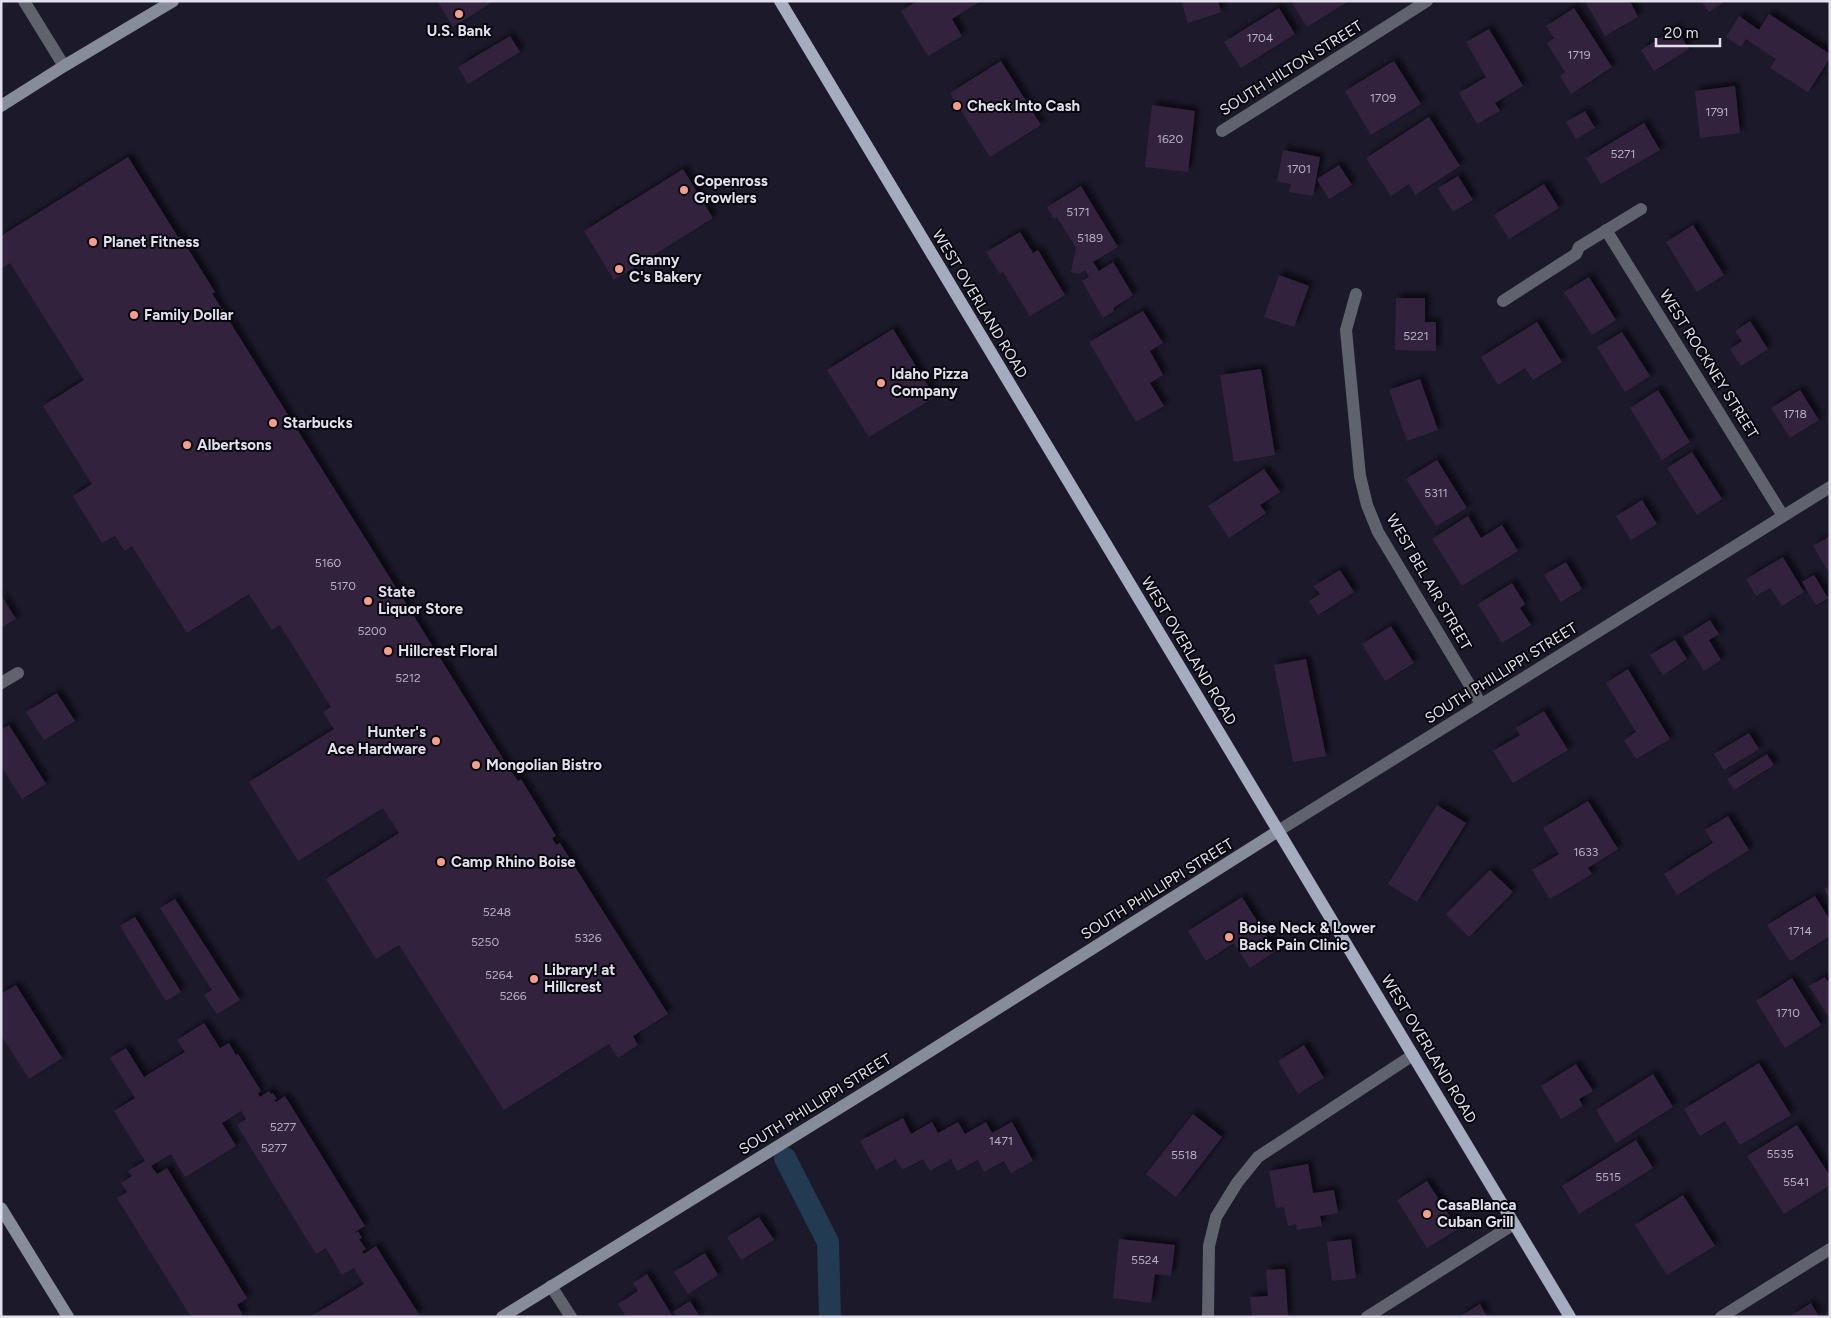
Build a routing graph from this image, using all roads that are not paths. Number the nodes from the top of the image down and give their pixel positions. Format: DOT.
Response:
graph roads {
  1 [pos="24,1"];
  2 [pos="173,1"];
  3 [pos="780,1"];
  4 [pos="1427,1"];
  5 [pos="64,66"];
  6 [pos="1,106"];
  7 [pos="1222,131"];
  8 [pos="1641,209"];
  9 [pos="1606,230"];
  10 [pos="1356,294"];
  11 [pos="1503,301"];
  12 [pos="1830,487"];
  13 [pos="1784,516"];
  14 [pos="18,673"];
  15 [pos="1,683"];
  16 [pos="1481,704"];
  17 [pos="1278,832"];
  18 [pos="1413,1055"];
  19 [pos="1,1208"];
  20 [pos="1514,1224"];
  21 [pos="1830,1249"];
  22 [pos="552,1286"];
  23 [pos="68,1317"];
  24 [pos="502,1317"];
  25 [pos="571,1317"];
  26 [pos="1208,1317"];
  27 [pos="1367,1317"];
  28 [pos="1570,1317"];
  29 [pos="1721,1317"];
  1 -- 5 [label="street"];
  2 -- 5 [label="street"];
  3 -- 17 [label="main road, WEST OVERLAND ROAD"];
  4 -- 7 [label="street, SOUTH HILTON STREET"];
  5 -- 6 [label="street"];
  8 -- 9 [label="street"];
  9 -- 11 [label="street"];
  9 -- 13 [label="street, WEST ROCKNEY STREET"];
  10 -- 16 [label="street, WEST BEL AIR STREET"];
  12 -- 13 [label="street, SOUTH PHILLIPPI STREET"];
  13 -- 16 [label="street, SOUTH PHILLIPPI STREET"];
  14 -- 15 [label="street"];
  16 -- 17 [label="street, SOUTH PHILLIPPI STREET"];
  17 -- 18 [label="main road, WEST OVERLAND ROAD"];
  17 -- 22 [label="street, SOUTH PHILLIPPI STREET"];
  18 -- 20 [label="main road, WEST OVERLAND ROAD"];
  18 -- 26 [label="street"];
  19 -- 23 [label="street"];
  20 -- 27 [label="street"];
  20 -- 28 [label="main road, WEST OVERLAND ROAD"];
  21 -- 29 [label="street"];
  22 -- 24 [label="street, SOUTH PHILLIPPI STREET"];
  22 -- 25 [label="street"];
}
